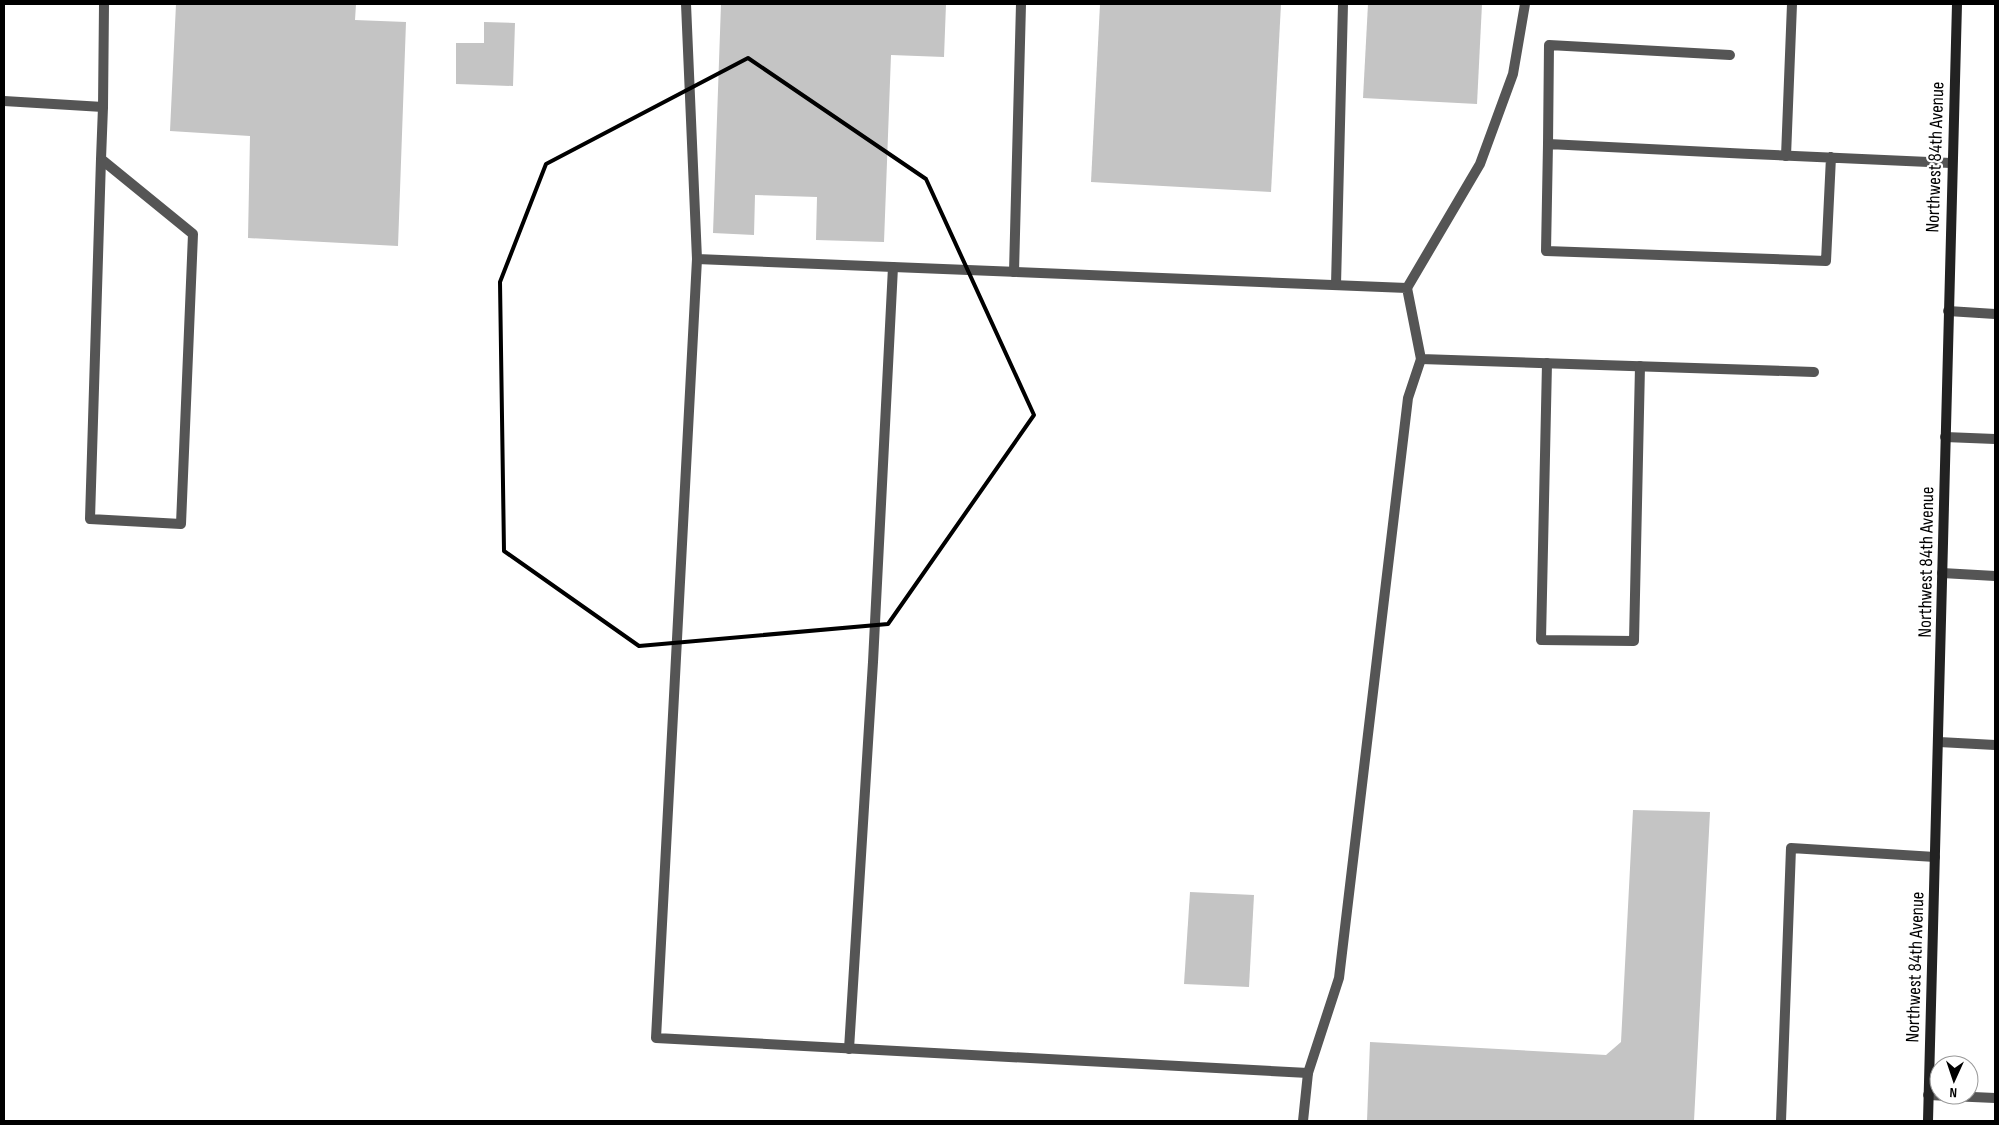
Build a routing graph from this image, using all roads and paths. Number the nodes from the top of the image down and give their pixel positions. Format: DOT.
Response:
graph roads {
  1 [pos="104,4"];
  2 [pos="686,4"];
  3 [pos="1021,4"];
  4 [pos="1343,4"];
  5 [pos="1525,4"];
  6 [pos="1792,4"];
  7 [pos="1957,4"];
  8 [pos="1730,55"];
  9 [pos="4,100"];
  10 [pos="103,107"];
  11 [pos="1548,144"];
  12 [pos="1786,156"];
  13 [pos="1832,158"];
  14 [pos="101,159"];
  15 [pos="1951,163"];
  16 [pos="697,259"];
  17 [pos="893,267"];
  18 [pos="1014,272"];
  19 [pos="1336,285"];
  20 [pos="1407,288"];
  21 [pos="1948,311"];
  22 [pos="1995,314"];
  23 [pos="1421,359"];
  24 [pos="1548,363"];
  25 [pos="1640,366"];
  26 [pos="1814,372"];
  27 [pos="1945,437"];
  28 [pos="1995,439"];
  29 [pos="1942,574"];
  30 [pos="1995,576"];
  31 [pos="1939,742"];
  32 [pos="1995,745"];
  33 [pos="1935,857"];
  34 [pos="849,1049"];
  35 [pos="1308,1073"];
  36 [pos="1928,1095"];
  37 [pos="1995,1098"];
  38 [pos="1303,1121"];
  39 [pos="1781,1121"];
  40 [pos="1928,1121"];
  1 -- 10 [label="street"];
  2 -- 16 [label="street"];
  3 -- 18 [label="street"];
  4 -- 19 [label="street"];
  5 -- 20 [label="street"];
  6 -- 12 [label="street"];
  7 -- 15 [label="street, Northwest 84th Avenue"];
  8 -- 11 [label="street"];
  9 -- 10 [label="street"];
  10 -- 14 [label="street"];
  11 -- 12 [label="street"];
  11 -- 13 [label="street"];
  12 -- 13 [label="street"];
  13 -- 15 [label="street"];
  14 -- 14 [label="street"];
  15 -- 21 [label="street, Northwest 84th Avenue"];
  16 -- 17 [label="street"];
  16 -- 34 [label="street"];
  17 -- 18 [label="street"];
  17 -- 34 [label="street"];
  18 -- 19 [label="street"];
  19 -- 20 [label="street"];
  20 -- 23 [label="street"];
  21 -- 22 [label="street"];
  21 -- 27 [label="street, Northwest 84th Avenue"];
  23 -- 24 [label="street"];
  23 -- 35 [label="street"];
  24 -- 25 [label="street"];
  24 -- 25 [label="street"];
  25 -- 26 [label="street"];
  27 -- 28 [label="street"];
  27 -- 29 [label="street, Northwest 84th Avenue"];
  29 -- 30 [label="street"];
  29 -- 31 [label="street, Northwest 84th Avenue"];
  31 -- 32 [label="street"];
  31 -- 33 [label="street, Northwest 84th Avenue"];
  33 -- 36 [label="street, Northwest 84th Avenue"];
  33 -- 39 [label="street"];
  34 -- 35 [label="street"];
  35 -- 38 [label="street"];
  36 -- 37 [label="street"];
  36 -- 40 [label="street, Northwest 84th Avenue"];
}
